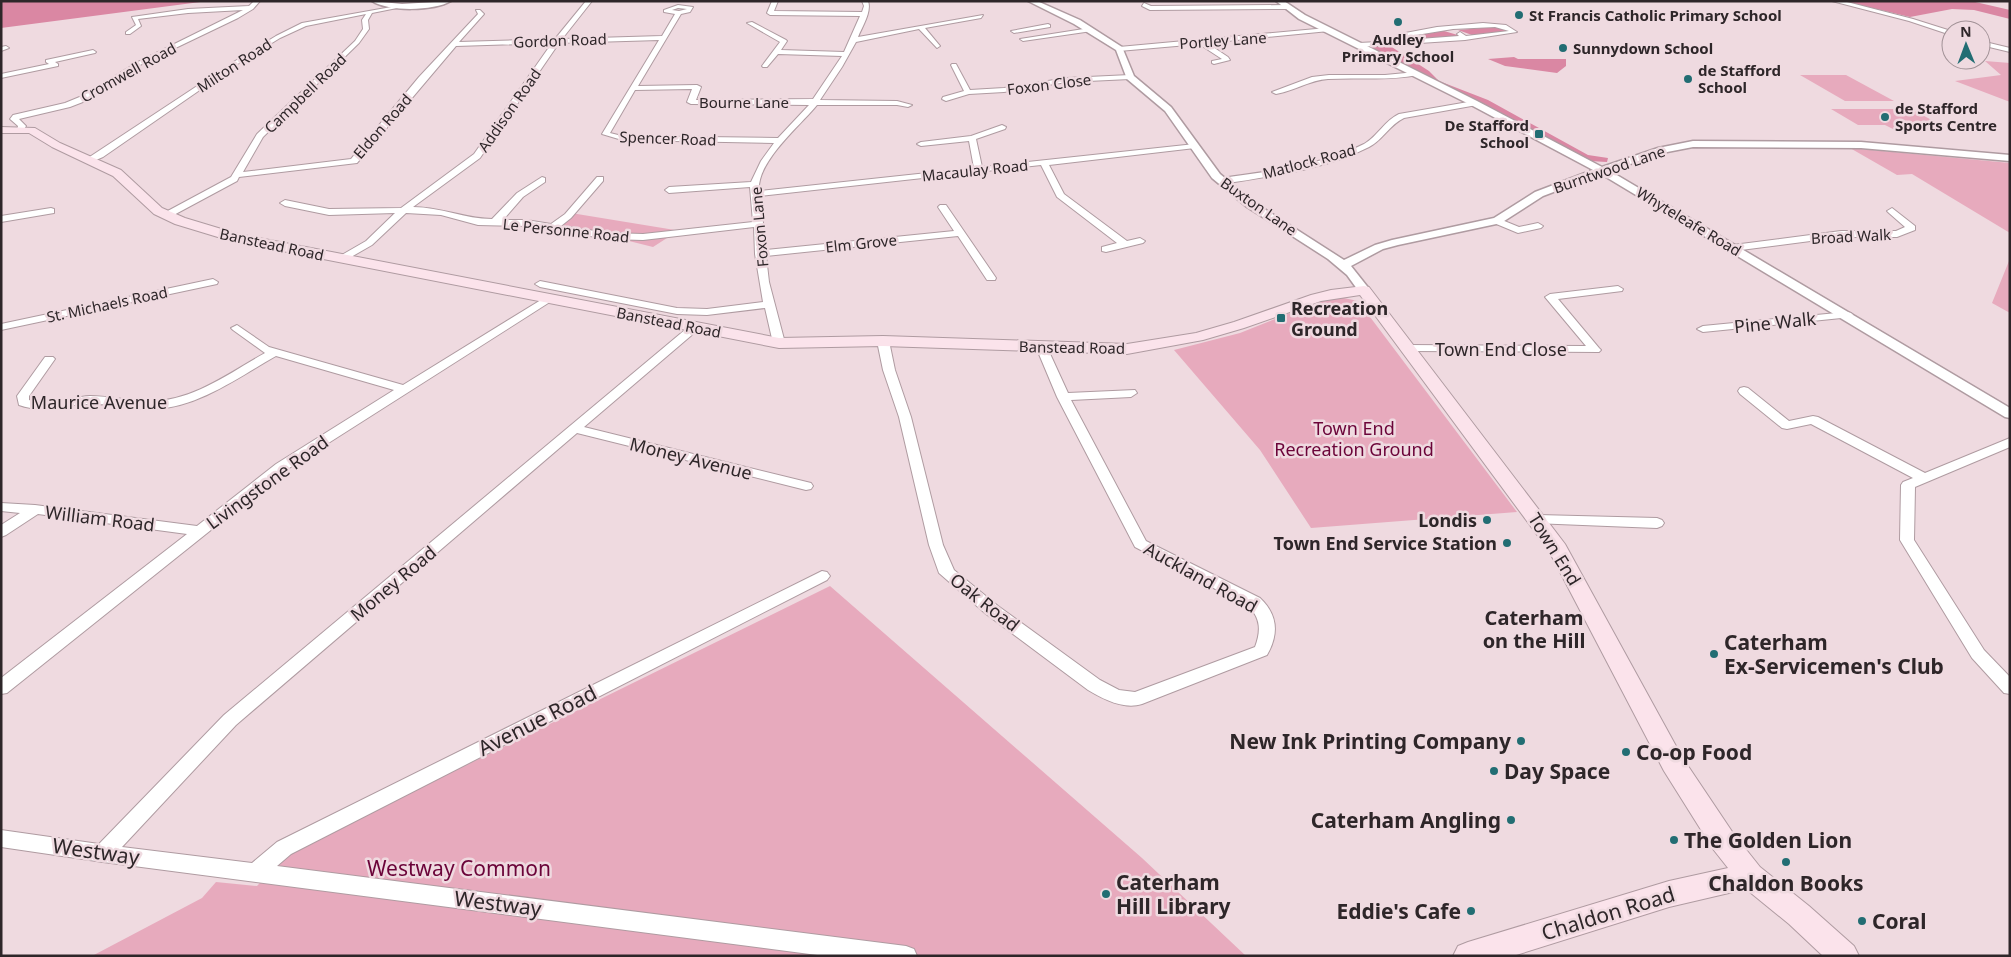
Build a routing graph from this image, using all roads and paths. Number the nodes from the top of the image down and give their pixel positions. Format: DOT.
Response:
graph roads {
  1 [pos="257,1"];
  2 [pos="375,1"];
  3 [pos="589,1"];
  4 [pos="775,1"];
  5 [pos="865,1"];
  6 [pos="1031,1"];
  7 [pos="1279,1"];
  8 [pos="1835,1"];
  9 [pos="444,2"];
  10 [pos="1144,5"];
  11 [pos="395,7"];
  12 [pos="1287,7"];
  13 [pos="251,8"];
  14 [pos="478,11"];
  15 [pos="370,12"];
  16 [pos="679,13"];
  17 [pos="864,14"];
  18 [pos="982,16"];
  19 [pos="1077,22"];
  20 [pos="750,23"];
  21 [pos="920,27"];
  22 [pos="1442,29"];
  23 [pos="1090,30"];
  24 [pos="1327,30"];
  25 [pos="1941,30"];
  26 [pos="1014,31"];
  27 [pos="128,33"];
  28 [pos="664,38"];
  29 [pos="1465,38"];
  30 [pos="558,40"];
  31 [pos="854,40"];
  32 [pos="1199,41"];
  33 [pos="1399,42"];
  34 [pos="455,44"];
  35 [pos="1359,45"];
  36 [pos="1991,45"];
  37 [pos="937,46"];
  38 [pos="1027,47"];
  39 [pos="1119,49"];
  40 [pos="2010,50"];
  41 [pos="93,52"];
  42 [pos="777,52"];
  43 [pos="846,54"];
  44 [pos="1214,62"];
  45 [pos="954,65"];
  46 [pos="765,66"];
  47 [pos="1416,74"];
  48 [pos="1,76"];
  49 [pos="1130,77"];
  50 [pos="633,88"];
  51 [pos="968,92"];
  52 [pos="1276,92"];
  53 [pos="946,99"];
  54 [pos="816,101"];
  55 [pos="1474,103"];
  56 [pos="908,105"];
  57 [pos="1002,127"];
  58 [pos="20,129"];
  59 [pos="1,130"];
  60 [pos="972,138"];
  61 [pos="781,141"];
  62 [pos="921,144"];
  63 [pos="1195,146"];
  64 [pos="2010,158"];
  65 [pos="88,160"];
  66 [pos="1044,163"];
  67 [pos="978,170"];
  68 [pos="1600,171"];
  69 [pos="238,175"];
  70 [pos="600,179"];
  71 [pos="542,180"];
  72 [pos="1222,181"];
  73 [pos="754,184"];
  74 [pos="669,190"];
  75 [pos="756,194"];
  76 [pos="285,203"];
  77 [pos="943,207"];
  78 [pos="404,210"];
  79 [pos="52,211"];
  80 [pos="1892,211"];
  81 [pos="168,215"];
  82 [pos="1,219"];
  83 [pos="1497,221"];
  84 [pos="493,223"];
  85 [pos="758,224"];
  86 [pos="1538,226"];
  87 [pos="553,227"];
  88 [pos="962,233"];
  89 [pos="1140,241"];
  90 [pos="1124,244"];
  91 [pos="1106,248"];
  92 [pos="1734,248"];
  93 [pos="760,254"];
  94 [pos="344,258"];
  95 [pos="1344,265"];
  96 [pos="991,278"];
  97 [pos="213,282"];
  98 [pos="540,284"];
  99 [pos="1618,289"];
  100 [pos="1364,290"];
  101 [pos="549,298"];
  102 [pos="770,304"];
  103 [pos="1847,315"];
  104 [pos="696,326"];
  105 [pos="1,327"];
  106 [pos="237,328"];
  107 [pos="1703,329"];
  108 [pos="883,341"];
  109 [pos="779,342"];
  110 [pos="1042,347"];
  111 [pos="1407,348"];
  112 [pos="1595,350"];
  113 [pos="274,352"];
  114 [pos="49,359"];
  115 [pos="404,388"];
  116 [pos="1744,391"];
  117 [pos="1131,393"];
  118 [pos="1063,397"];
  119 [pos="2010,414"];
  120 [pos="576,429"];
  121 [pos="2010,442"];
  122 [pos="1924,478"];
  123 [pos="806,486"];
  124 [pos="1,507"];
  125 [pos="35,510"];
  126 [pos="1538,520"];
  127 [pos="1657,523"];
  128 [pos="199,531"];
  129 [pos="1,532"];
  130 [pos="822,576"];
  131 [pos="1,688"];
  132 [pos="2010,688"];
  133 [pos="1151,694"];
  134 [pos="1,838"];
  135 [pos="103,853"];
  136 [pos="257,871"];
  137 [pos="1750,876"];
  138 [pos="906,956"];
  139 [pos="1468,956"];
  140 [pos="1844,956"];
  1 -- 13 [label="street"];
  2 -- 11 [label="street"];
  3 -- 30 [label="street, Addison Road"];
  4 -- 17 [label="street"];
  5 -- 17 [label="street, Foxon Lane"];
  6 -- 19 [label="street"];
  7 -- 12 [label="street, Whyteleafe Road"];
  8 -- 25 [label="street"];
  9 -- 11 [label="street"];
  10 -- 12 [label="street"];
  11 -- 15 [label="street, Milton Road"];
  12 -- 24 [label="street, Whyteleafe Road"];
  13 -- 27 [label="street"];
  13 -- 58 [label="street, Cromwell Road"];
  14 -- 34 [label="street, Eldon Road"];
  15 -- 65 [label="street, Milton Road"];
  15 -- 69 [label="street, Campbell Road"];
  16 -- 28 [label="street, Spencer Road"];
  17 -- 31 [label="street, Foxon Lane"];
  18 -- 21 [label="street"];
  19 -- 23 [label="street"];
  19 -- 26 [label="street"];
  20 -- 42 [label="street"];
  21 -- 31 [label="street"];
  21 -- 37 [label="street"];
  22 -- 29 [label="street, Whyteleafe Road"];
  22 -- 29 [label="street, Whyteleafe Road"];
  22 -- 33 [label="street, Whyteleafe Road"];
  23 -- 38 [label="street"];
  23 -- 39 [label="street"];
  24 -- 32 [label="street, Portley Lane"];
  24 -- 35 [label="street, Whyteleafe Road"];
  28 -- 30 [label="street, Gordon Road"];
  28 -- 50 [label="street, Spencer Road"];
  29 -- 33 [label="street, Whyteleafe Road"];
  30 -- 34 [label="street, Gordon Road"];
  30 -- 78 [label="street, Addison Road"];
  31 -- 43 [label="street, Foxon Lane"];
  32 -- 39 [label="street, Portley Lane"];
  32 -- 44 [label="street"];
  33 -- 35 [label="street, Whyteleafe Road"];
  34 -- 69 [label="street, Eldon Road"];
  35 -- 47 [label="street, Whyteleafe Road"];
  36 -- 40 [label="street"];
  39 -- 49 [label="street, Buxton Lane"];
  41 -- 48 [label="street"];
  42 -- 43 [label="street"];
  42 -- 46 [label="street"];
  43 -- 54 [label="street, Foxon Lane"];
  45 -- 51 [label="street"];
  47 -- 52 [label="street"];
  47 -- 55 [label="street, Whyteleafe Road"];
  49 -- 51 [label="street, Foxon Close"];
  49 -- 63 [label="street, Buxton Lane"];
  50 -- 54 [label="street, Bourne Lane"];
  50 -- 61 [label="street, Spencer Road"];
  51 -- 53 [label="street, Foxon Close"];
  54 -- 56 [label="street"];
  54 -- 61 [label="street, Foxon Lane"];
  55 -- 68 [label="street, Whyteleafe Road"];
  55 -- 72 [label="street, Matlock Road"];
  57 -- 60 [label="street"];
  58 -- 59 [label="main road, Banstead Road"];
  58 -- 65 [label="main road, Banstead Road"];
  60 -- 62 [label="street"];
  60 -- 67 [label="street"];
  61 -- 73 [label="street, Foxon Lane"];
  63 -- 66 [label="street, Macaulay Road"];
  63 -- 72 [label="street, Buxton Lane"];
  64 -- 68 [label="street, Burntwood Lane"];
  65 -- 81 [label="main road, Banstead Road"];
  66 -- 67 [label="street, Macaulay Road"];
  66 -- 90 [label="street"];
  67 -- 75 [label="street, Macaulay Road"];
  68 -- 83 [label="street, Burntwood Lane"];
  68 -- 92 [label="street, Whyteleafe Road"];
  69 -- 81 [label="street, Eldon Road"];
  70 -- 87 [label="street"];
  71 -- 84 [label="street"];
  72 -- 95 [label="street, Buxton Lane"];
  73 -- 74 [label="street"];
  73 -- 75 [label="street, Foxon Lane"];
  75 -- 85 [label="street, Foxon Lane"];
  76 -- 78 [label="street, Le Personne Road"];
  77 -- 88 [label="street"];
  78 -- 84 [label="street, Le Personne Road"];
  78 -- 94 [label="street, Addison Road"];
  79 -- 82 [label="street"];
  80 -- 92 [label="street, Broad Walk"];
  81 -- 94 [label="main road, Banstead Road"];
  83 -- 86 [label="street"];
  83 -- 95 [label="street, Burntwood Lane"];
  84 -- 87 [label="street, Le Personne Road"];
  85 -- 87 [label="street, Le Personne Road"];
  85 -- 93 [label="street, Foxon Lane"];
  88 -- 93 [label="street, Elm Grove"];
  88 -- 96 [label="street"];
  89 -- 90 [label="street"];
  90 -- 91 [label="street"];
  92 -- 103 [label="street, Whyteleafe Road"];
  93 -- 102 [label="street, Foxon Lane"];
  94 -- 101 [label="main road, Banstead Road"];
  95 -- 100 [label="street, Buxton Lane"];
  97 -- 105 [label="street, St. Michaels Road"];
  98 -- 102 [label="street"];
  99 -- 112 [label="street"];
  100 -- 110 [label="main road, Banstead Road"];
  100 -- 111 [label="main road, Town End"];
  101 -- 104 [label="main road, Banstead Road"];
  101 -- 115 [label="street, Livingstone Road"];
  102 -- 109 [label="street, Foxon Lane"];
  103 -- 107 [label="street, Pine Walk"];
  103 -- 119 [label="street, Whyteleafe Road"];
  104 -- 109 [label="main road, Banstead Road"];
  104 -- 120 [label="street, Money Road"];
  106 -- 113 [label="street"];
  108 -- 109 [label="main road, Banstead Road"];
  108 -- 110 [label="main road, Banstead Road"];
  108 -- 133 [label="street, Oak Road"];
  110 -- 118 [label="street, Auckland Road"];
  111 -- 112 [label="street, Town End Close"];
  111 -- 126 [label="main road, Town End"];
  113 -- 114 [label="street, Maurice Avenue"];
  113 -- 115 [label="street"];
  115 -- 128 [label="street, Livingstone Road"];
  116 -- 122 [label="street"];
  117 -- 118 [label="street"];
  118 -- 133 [label="street, Auckland Road"];
  120 -- 123 [label="street, Money Avenue"];
  120 -- 135 [label="street, Money Road"];
  121 -- 122 [label="street"];
  122 -- 132 [label="street"];
  124 -- 125 [label="street, William Road"];
  125 -- 128 [label="street, William Road"];
  125 -- 129 [label="street"];
  126 -- 127 [label="street"];
  126 -- 137 [label="main road, Town End"];
  128 -- 131 [label="street, Livingstone Road"];
  130 -- 136 [label="street, Avenue Road"];
  134 -- 135 [label="street, Westway"];
  135 -- 136 [label="street, Westway"];
  136 -- 138 [label="street, Westway"];
  137 -- 139 [label="main road, Chaldon Road"];
  137 -- 140 [label="main road, Town End"];
}
